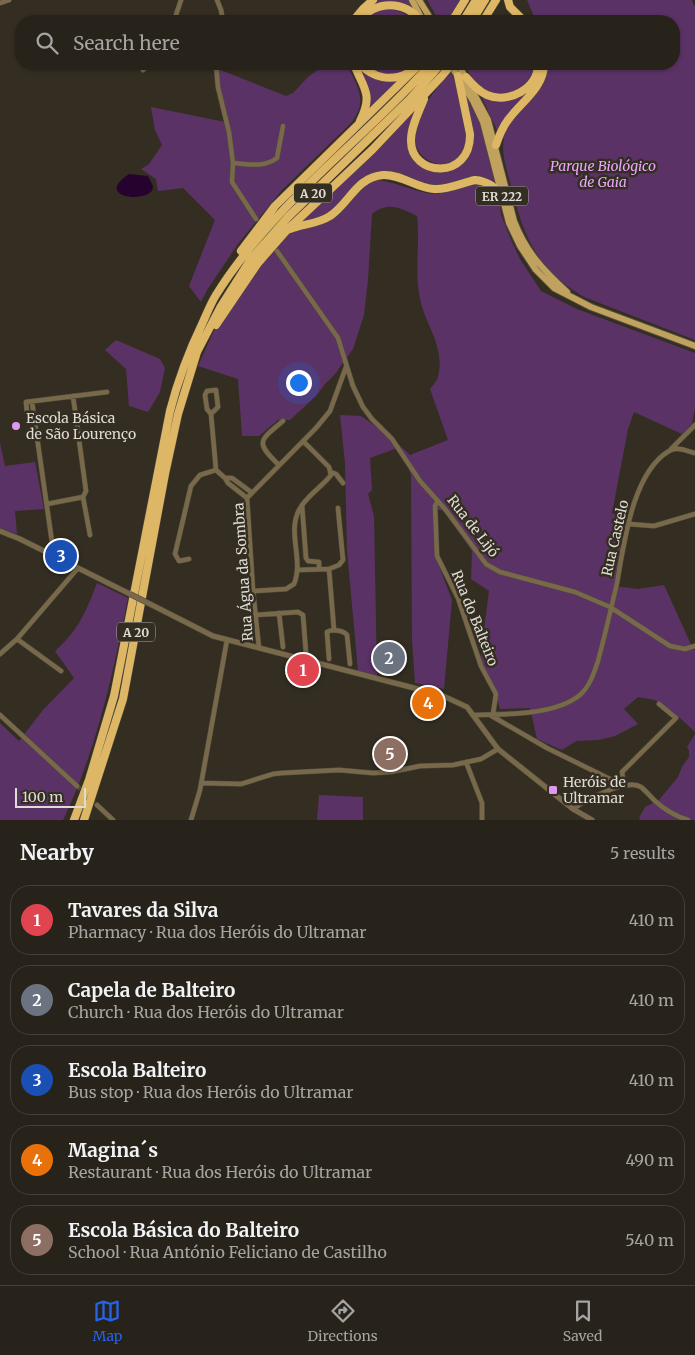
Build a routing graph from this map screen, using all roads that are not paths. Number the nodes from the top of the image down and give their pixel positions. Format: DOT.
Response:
graph roads {
  1 [pos="9,0"];
  2 [pos="181,0"];
  3 [pos="217,0"];
  4 [pos="373,0"];
  5 [pos="412,0"];
  6 [pos="419,0"];
  7 [pos="465,0"];
  8 [pos="476,0"];
  9 [pos="485,0"];
  10 [pos="496,0"];
  11 [pos="508,0"];
  12 [pos="0,3"];
  13 [pos="176,15"];
  14 [pos="222,15"];
  15 [pos="358,15"];
  16 [pos="366,15"];
  17 [pos="416,15"];
  18 [pos="419,15"];
  19 [pos="428,15"];
  20 [pos="456,15"];
  21 [pos="467,15"];
  22 [pos="476,15"];
  23 [pos="487,15"];
  24 [pos="518,15"];
  25 [pos="217,70"];
  26 [pos="357,70"];
  27 [pos="368,70"];
  28 [pos="414,70"];
  29 [pos="431,70"];
  30 [pos="433,70"];
  31 [pos="447,70"];
  32 [pos="456,70"];
  33 [pos="460,70"];
  34 [pos="538,70"];
  35 [pos="544,70"];
  36 [pos="462,76"];
  37 [pos="427,94"];
  38 [pos="283,126"];
  39 [pos="355,129"];
  40 [pos="496,145"];
  41 [pos="233,163"];
  42 [pos="502,194"];
  43 [pos="256,219"];
  44 [pos="286,231"];
  45 [pos="277,251"];
  46 [pos="215,296"];
  47 [pos="573,298"];
  48 [pos="208,331"];
  49 [pos="695,346"];
  50 [pos="346,365"];
  51 [pos="107,392"];
  52 [pos="73,396"];
  53 [pos="211,414"];
  54 [pos="283,421"];
  55 [pos="695,425"];
  56 [pos="303,441"];
  57 [pos="670,450"];
  58 [pos="695,453"];
  59 [pos="279,465"];
  60 [pos="216,470"];
  61 [pos="332,472"];
  62 [pos="226,478"];
  63 [pos="343,483"];
  64 [pos="251,492"];
  65 [pos="83,497"];
  66 [pos="247,498"];
  67 [pos="438,501"];
  68 [pos="47,504"];
  69 [pos="302,505"];
  70 [pos="338,508"];
  71 [pos="694,515"];
  72 [pos="629,524"];
  73 [pos="0,531"];
  74 [pos="90,535"];
  75 [pos="54,556"];
  76 [pos="189,558"];
  77 [pos="78,568"];
  78 [pos="319,569"];
  79 [pos="329,569"];
  80 [pos="297,570"];
  81 [pos="253,592"];
  82 [pos="610,607"];
  83 [pos="279,614"];
  84 [pos="256,615"];
  85 [pos="334,630"];
  86 [pos="17,639"];
  87 [pos="227,640"];
  88 [pos="695,646"];
  89 [pos="282,647"];
  90 [pos="259,648"];
  91 [pos="306,653"];
  92 [pos="0,654"];
  93 [pos="329,659"];
  94 [pos="350,664"];
  95 [pos="61,671"];
  96 [pos="659,704"];
  97 [pos="491,714"];
  98 [pos="0,715"];
  99 [pos="473,715"];
  100 [pos="498,749"];
  101 [pos="466,762"];
  102 [pos="201,783"];
  103 [pos="77,786"];
  104 [pos="624,786"];
  105 [pos="97,805"];
  106 [pos="573,809"];
  107 [pos="74,820"];
  108 [pos="84,820"];
  109 [pos="113,820"];
  110 [pos="190,820"];
  111 [pos="482,820"];
  112 [pos="592,820"];
  113 [pos="688,820"];
  1 -- 12 [label="street"];
  2 -- 13 [label="street"];
  3 -- 14 [label="street"];
  4 -- 15 [label="highway"];
  5 -- 18 [label="main road"];
  6 -- 19 [label="main road"];
  7 -- 20 [label="highway"];
  8 -- 21 [label="highway"];
  9 -- 22 [label="highway"];
  10 -- 23 [label="highway"];
  11 -- 24 [label="highway"];
  16 -- 17 [label="highway"];
  25 -- 41 [label="street"];
  26 -- 39 [label="highway"];
  27 -- 28 [label="highway"];
  28 -- 39 [label="highway"];
  29 -- 46 [label="highway, A 20"];
  30 -- 48 [label="highway, A 20"];
  31 -- 37 [label="highway, bridge"];
  32 -- 36 [label="main road, ER 222"];
  33 -- 36 [label="main road, ER 222"];
  34 -- 36 [label="highway"];
  35 -- 40 [label="highway"];
  36 -- 37 [label="highway"];
  36 -- 40 [label="main road, ER 222"];
  36 -- 42 [label="main road, ER 222"];
  37 -- 44 [label="highway"];
  38 -- 41 [label="street"];
  39 -- 46 [label="highway"];
  40 -- 47 [label="main road, ER 222"];
  41 -- 43 [label="street"];
  42 -- 44 [label="highway"];
  42 -- 47 [label="main road, ER 222"];
  44 -- 48 [label="highway"];
  45 -- 50 [label="street"];
  46 -- 107 [label="highway, A 20"];
  47 -- 49 [label="main road, ER 222"];
  48 -- 108 [label="highway, A 20"];
  50 -- 56 [label="street, Rua Água da Sombra"];
  50 -- 67 [label="street, Rua de Lijó"];
  51 -- 52 [label="street"];
  52 -- 65 [label="street"];
  52 -- 68 [label="street"];
  53 -- 53 [label="street"];
  53 -- 60 [label="street"];
  54 -- 59 [label="street"];
  55 -- 57 [label="street, Rua Castelo"];
  56 -- 59 [label="street, Rua Água da Sombra"];
  56 -- 61 [label="street"];
  57 -- 58 [label="street"];
  57 -- 72 [label="street, Rua Castelo"];
  59 -- 64 [label="street, Rua Água da Sombra"];
  60 -- 62 [label="street"];
  60 -- 76 [label="street"];
  61 -- 63 [label="street"];
  61 -- 69 [label="street"];
  62 -- 64 [label="street"];
  62 -- 66 [label="street"];
  64 -- 66 [label="street, Rua Água da Sombra"];
  65 -- 68 [label="street"];
  65 -- 74 [label="street"];
  66 -- 81 [label="street, Rua Água da Sombra"];
  67 -- 82 [label="street, Rua de Lijó"];
  67 -- 97 [label="street, Rua do Balteiro"];
  68 -- 75 [label="street"];
  69 -- 78 [label="street"];
  69 -- 80 [label="street"];
  70 -- 79 [label="street"];
  71 -- 72 [label="street"];
  72 -- 82 [label="street, Rua Castelo"];
  73 -- 75 [label="street"];
  75 -- 77 [label="street"];
  77 -- 86 [label="street"];
  77 -- 87 [label="street, bridge"];
  78 -- 79 [label="street"];
  78 -- 80 [label="street"];
  79 -- 85 [label="street"];
  80 -- 81 [label="street"];
  81 -- 84 [label="street, Rua Água da Sombra"];
  82 -- 88 [label="street, Rua de Lijó"];
  82 -- 97 [label="street, Rua Castelo"];
  83 -- 84 [label="street"];
  83 -- 89 [label="street"];
  83 -- 91 [label="street"];
  84 -- 90 [label="street, Rua Água da Sombra"];
  85 -- 93 [label="street"];
  85 -- 94 [label="street"];
  86 -- 92 [label="street"];
  86 -- 95 [label="street"];
  87 -- 90 [label="street"];
  87 -- 102 [label="street"];
  90 -- 99 [label="street"];
  96 -- 104 [label="street"];
  97 -- 99 [label="street, Rua Castelo"];
  97 -- 104 [label="street"];
  98 -- 103 [label="street"];
  99 -- 100 [label="street"];
  100 -- 101 [label="street"];
  100 -- 106 [label="street"];
  101 -- 102 [label="street"];
  101 -- 111 [label="street"];
  102 -- 110 [label="street"];
  104 -- 106 [label="street"];
  104 -- 113 [label="street"];
  105 -- 109 [label="street"];
  106 -- 112 [label="street"];
}
